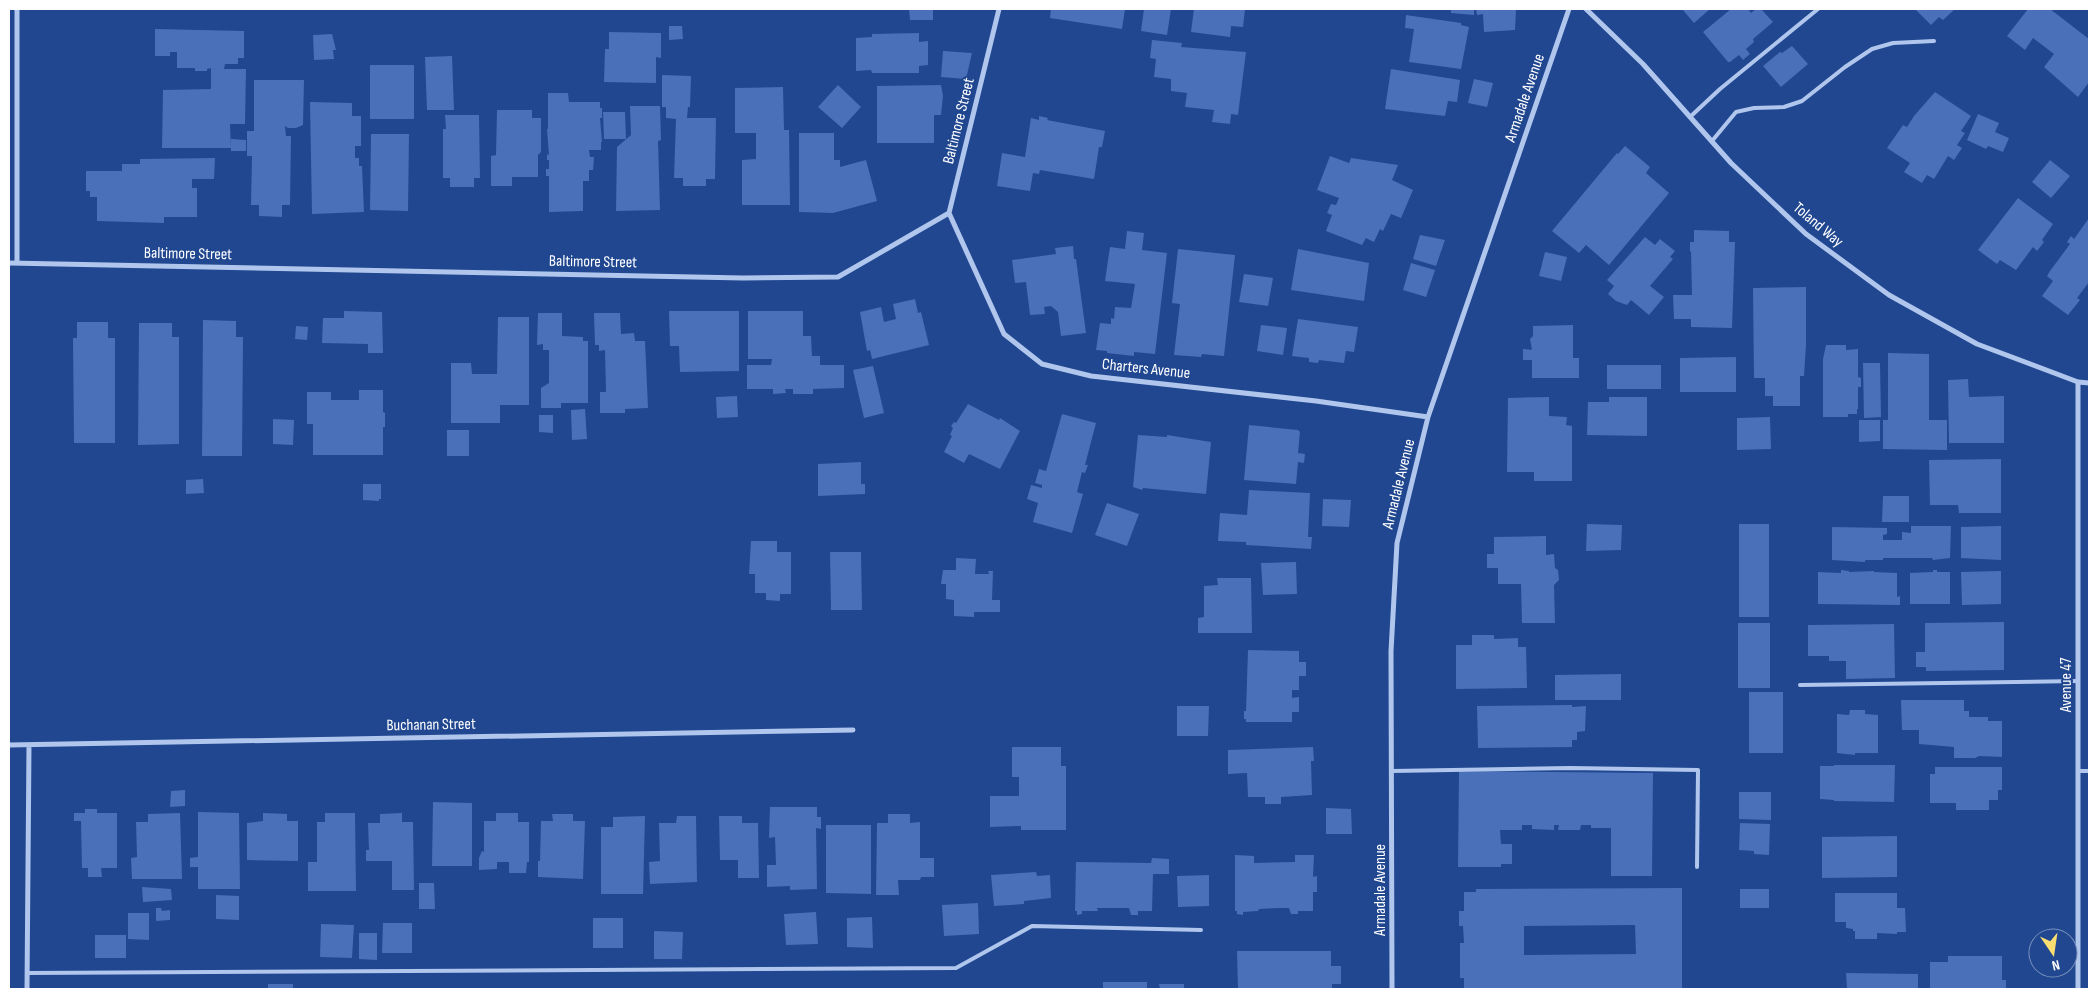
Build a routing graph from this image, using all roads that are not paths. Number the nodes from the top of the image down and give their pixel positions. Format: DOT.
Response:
graph roads {
  1 [pos="17,9"];
  2 [pos="999,9"];
  3 [pos="1569,9"];
  4 [pos="1586,9"];
  5 [pos="1818,9"];
  6 [pos="1934,41"];
  7 [pos="1690,117"];
  8 [pos="1712,141"];
  9 [pos="949,213"];
  10 [pos="9,263"];
  11 [pos="17,263"];
  12 [pos="2078,382"];
  13 [pos="2089,383"];
  14 [pos="1428,417"];
  15 [pos="2078,681"];
  16 [pos="1800,685"];
  17 [pos="853,730"];
  18 [pos="9,745"];
  19 [pos="29,745"];
  20 [pos="2089,770"];
  21 [pos="1392,771"];
  22 [pos="2078,771"];
  23 [pos="1697,867"];
  24 [pos="1201,930"];
  25 [pos="27,973"];
  26 [pos="27,989"];
  27 [pos="1392,989"];
  28 [pos="2078,989"];
  1 -- 11 [label="street"];
  2 -- 9 [label="street, Baltimore Street"];
  3 -- 14 [label="street, Armadale Avenue"];
  4 -- 7 [label="street, Toland Way"];
  5 -- 7 [label="lane"];
  6 -- 8 [label="lane"];
  7 -- 8 [label="street, Toland Way"];
  8 -- 12 [label="street, Toland Way"];
  9 -- 11 [label="street, Baltimore Street"];
  9 -- 14 [label="street, Charters Avenue"];
  10 -- 11 [label="street, Baltimore Street"];
  12 -- 13 [label="street, Toland Way"];
  12 -- 15 [label="street, Avenue 47"];
  14 -- 21 [label="street, Armadale Avenue"];
  15 -- 16 [label="lane"];
  15 -- 22 [label="street, Avenue 47"];
  17 -- 19 [label="street, Buchanan Street"];
  18 -- 19 [label="street, Buchanan Street"];
  19 -- 25 [label="street"];
  20 -- 22 [label="lane"];
  21 -- 23 [label="lane"];
  21 -- 27 [label="street, Armadale Avenue"];
  22 -- 28 [label="street, Avenue 47"];
  24 -- 25 [label="lane"];
  25 -- 26 [label="street"];
}
